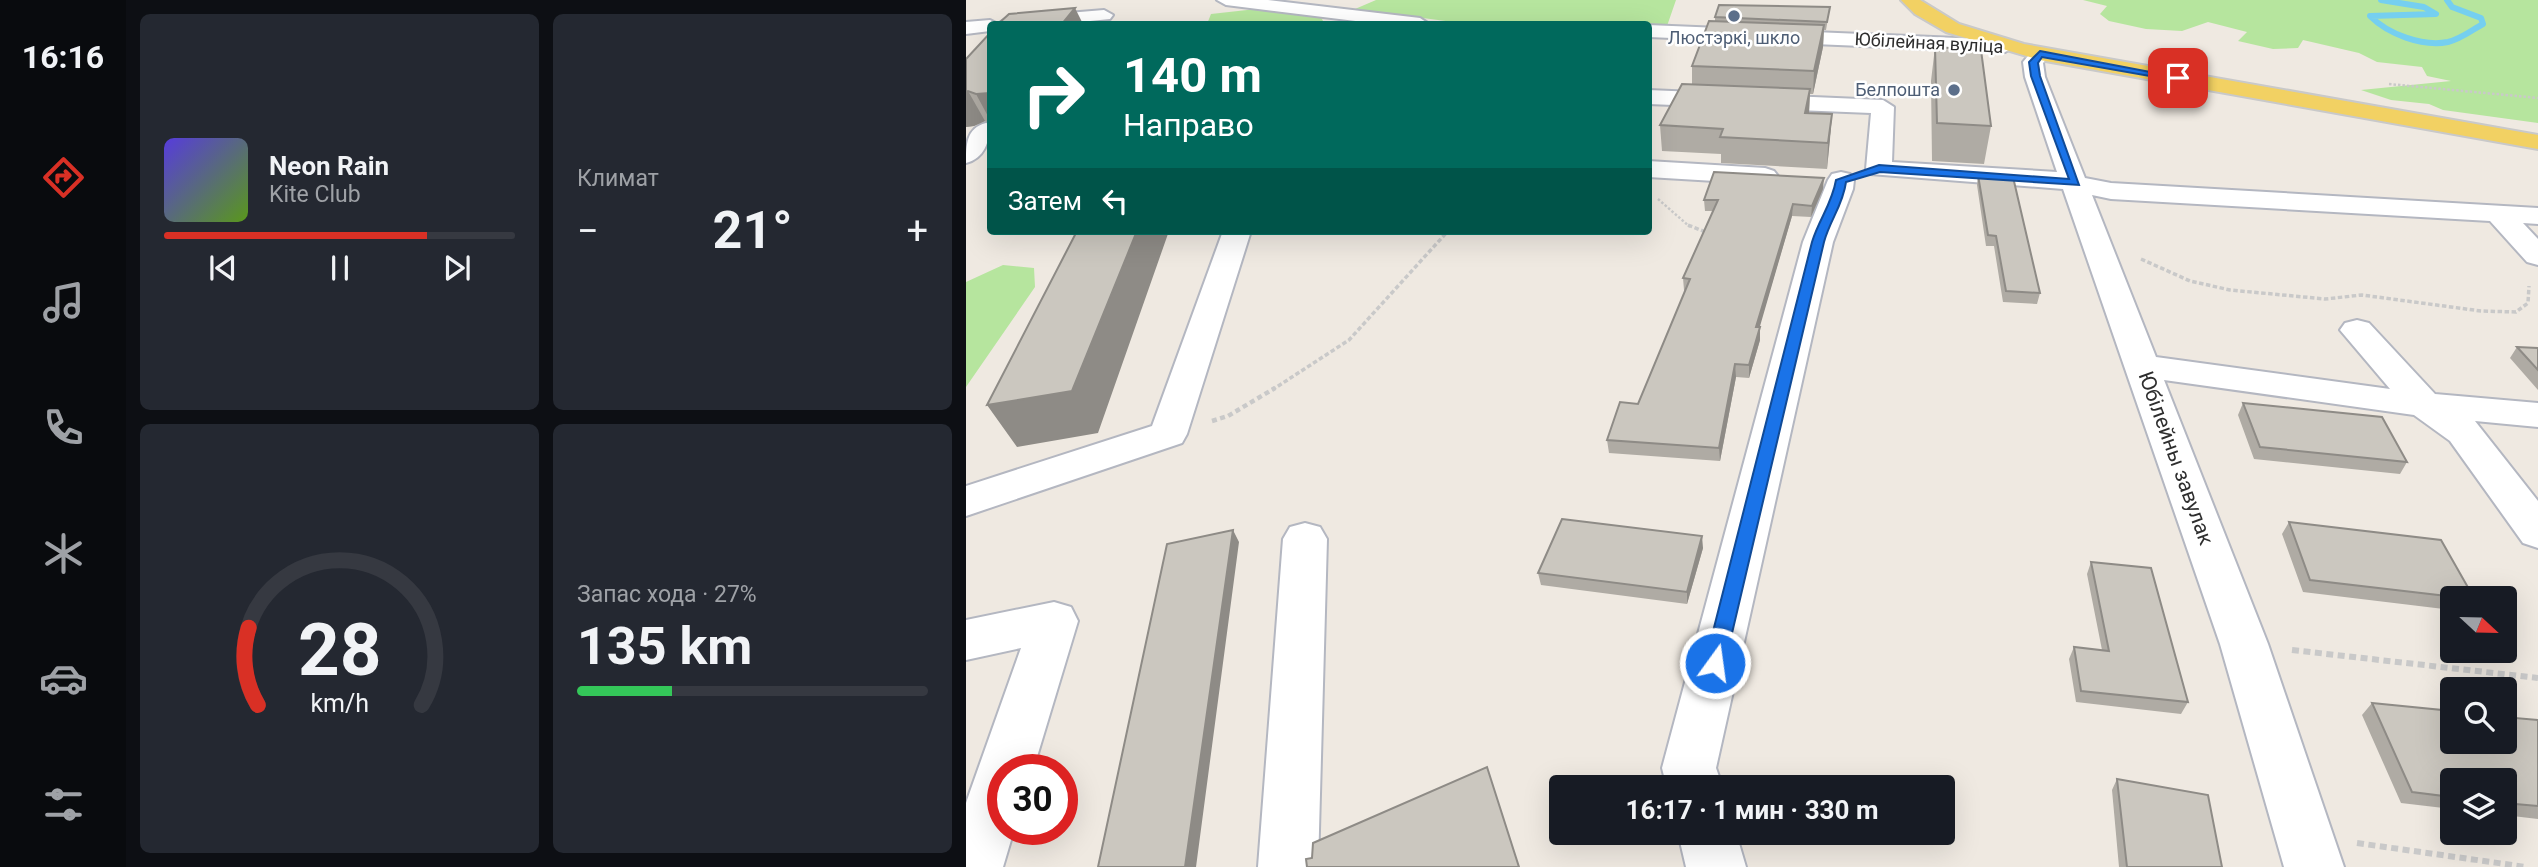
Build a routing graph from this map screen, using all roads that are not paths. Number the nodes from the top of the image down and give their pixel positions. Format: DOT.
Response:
graph roads {
  1 [pos="1046,0"];
  2 [pos="1226,0"];
  3 [pos="1346,0"];
  4 [pos="1910,0"];
  5 [pos="1316,13"];
  6 [pos="1104,15"];
  7 [pos="1030,21"];
  8 [pos="1047,21"];
  9 [pos="1392,21"];
  10 [pos="987,26"];
  11 [pos="966,28"];
  12 [pos="1652,31"];
  13 [pos="2005,46"];
  14 [pos="2040,54"];
  15 [pos="1652,97"];
  16 [pos="981,131"];
  17 [pos="2538,142"];
  18 [pos="966,156"];
  19 [pos="1652,169"];
  20 [pos="1879,169"];
  21 [pos="1786,177"];
  22 [pos="2075,183"];
  23 [pos="2497,213"];
  24 [pos="2538,216"];
  25 [pos="1236,235"];
  26 [pos="2538,256"];
  27 [pos="2357,330"];
  28 [pos="2143,366"];
  29 [pos="2424,405"];
  30 [pos="2538,415"];
  31 [pos="966,501"];
  32 [pos="2538,532"];
  33 [pos="1305,539"];
  34 [pos="966,640"];
  35 [pos="1010,754"];
  36 [pos="1691,775"];
  37 [pos="987,825"];
  38 [pos="1710,845"];
  39 [pos="973,867"];
  40 [pos="1288,867"];
  41 [pos="1716,867"];
  42 [pos="2314,867"];
  1 -- 7 [label="street"];
  2 -- 5 [label="street"];
  3 -- 5 [label="street"];
  4 -- 13 [label="main road"];
  5 -- 9 [label="street"];
  6 -- 8 [label="street"];
  10 -- 11 [label="street"];
  12 -- 13 [label="street, Юбілейная вуліца"];
  13 -- 14 [label="main road, Юбілейная вуліца"];
  14 -- 17 [label="main road, Юбілейная вуліца"];
  14 -- 22 [label="street, Юбілейны завулак"];
  15 -- 20 [label="street"];
  16 -- 18 [label="street"];
  19 -- 21 [label="street"];
  20 -- 22 [label="street"];
  20 -- 36 [label="street"];
  22 -- 23 [label="street"];
  22 -- 28 [label="street, Юбілейны завулак"];
  23 -- 24 [label="street"];
  23 -- 26 [label="street"];
  25 -- 31 [label="street"];
  27 -- 29 [label="street"];
  28 -- 29 [label="street"];
  28 -- 42 [label="street, Юбілейны завулак"];
  29 -- 30 [label="street"];
  29 -- 32 [label="street"];
  33 -- 40 [label="street"];
  34 -- 35 [label="street"];
  37 -- 39 [label="street"];
  38 -- 41 [label="street"];
}
